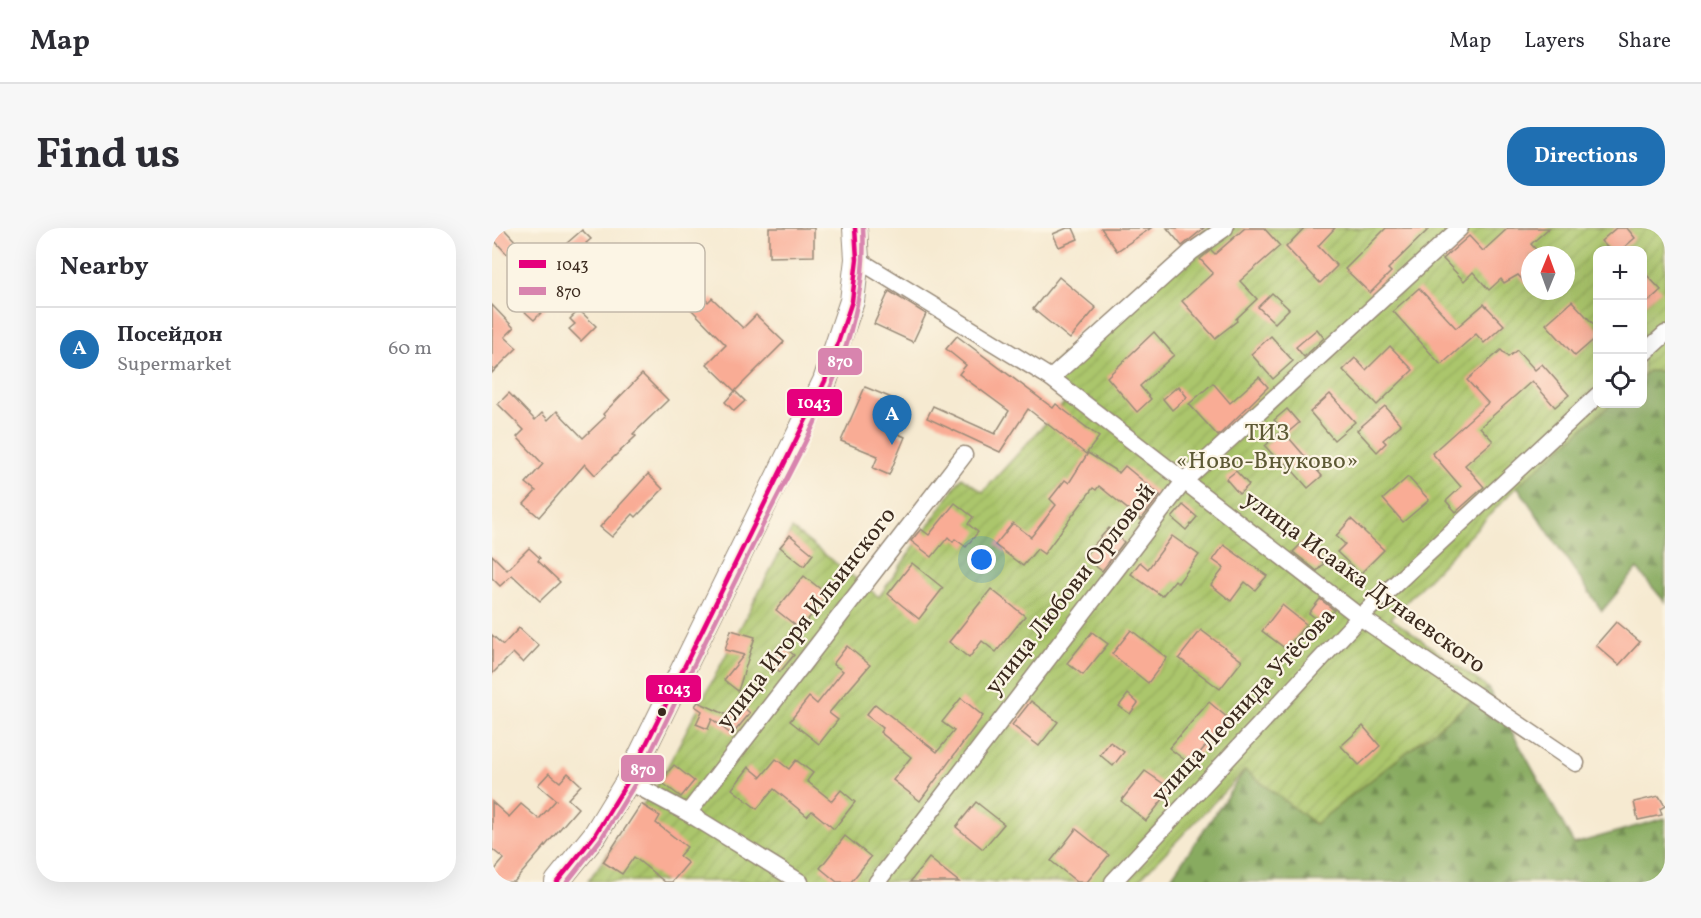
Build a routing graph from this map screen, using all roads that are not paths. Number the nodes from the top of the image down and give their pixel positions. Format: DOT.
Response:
graph roads {
  1 [pos="855,228"];
  2 [pos="1225,228"];
  3 [pos="1460,228"];
  4 [pos="857,259"];
  5 [pos="1665,334"];
  6 [pos="1643,354"];
  7 [pos="1051,378"];
  8 [pos="1593,400"];
  9 [pos="964,455"];
  10 [pos="1185,480"];
  11 [pos="1360,617"];
  12 [pos="1576,762"];
  13 [pos="628,781"];
  14 [pos="688,813"];
  15 [pos="557,882"];
  16 [pos="800,882"];
  17 [pos="877,882"];
  18 [pos="1113,882"];
  1 -- 4 [label="main road"];
  2 -- 7 [label="street"];
  3 -- 10 [label="street, улица Любови Орловой"];
  4 -- 7 [label="street, улица Исаака Дунаевского"];
  4 -- 13 [label="main road"];
  5 -- 6 [label="street"];
  7 -- 10 [label="street, улица Исаака Дунаевского"];
  8 -- 11 [label="street, улица Леонида Утёсова"];
  9 -- 14 [label="street, улица Игоря Ильинского"];
  10 -- 11 [label="street, улица Исаака Дунаевского"];
  10 -- 17 [label="street, улица Любови Орловой"];
  11 -- 12 [label="street, улица Исаака Дунаевского"];
  11 -- 18 [label="street, улица Леонида Утёсова"];
  13 -- 14 [label="street"];
  13 -- 15 [label="main road"];
  14 -- 16 [label="street"];
}
